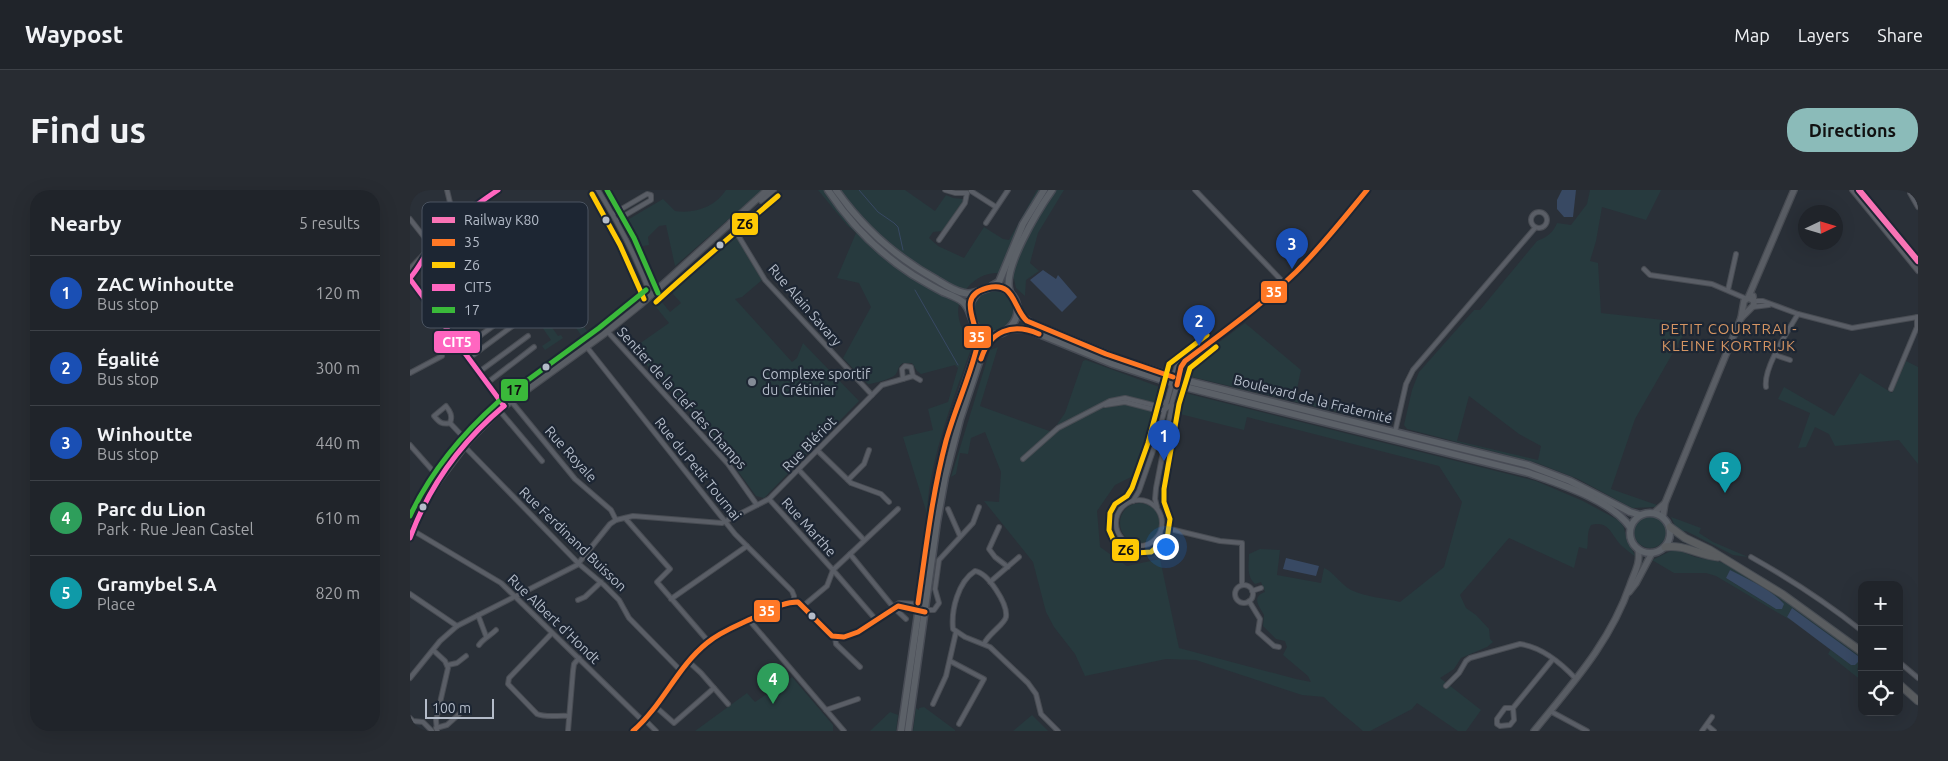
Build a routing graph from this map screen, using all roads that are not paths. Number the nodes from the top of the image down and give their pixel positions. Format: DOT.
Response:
graph roads {
  1 [pos="498,190"];
  2 [pos="598,190"];
  3 [pos="767,190"];
  4 [pos="773,190"];
  5 [pos="945,190"];
  6 [pos="1008,190"];
  7 [pos="1044,190"];
  8 [pos="1052,190"];
  9 [pos="1195,190"];
  10 [pos="1367,190"];
  11 [pos="1794,190"];
  12 [pos="1852,190"];
  13 [pos="830,191"];
  14 [pos="970,191"];
  15 [pos="652,192"];
  16 [pos="1910,194"];
  17 [pos="480,202"];
  18 [pos="996,207"];
  19 [pos="1918,207"];
  20 [pos="613,214"];
  21 [pos="410,219"];
  22 [pos="617,220"];
  23 [pos="986,223"];
  24 [pos="731,224"];
  25 [pos="1535,228"];
  26 [pos="422,234"];
  27 [pos="939,240"];
  28 [pos="1736,254"];
  29 [pos="422,257"];
  30 [pos="422,261"];
  31 [pos="1644,269"];
  32 [pos="410,270"];
  33 [pos="1918,271"];
  34 [pos="410,280"];
  35 [pos="1284,283"];
  36 [pos="991,287"];
  37 [pos="1728,290"];
  38 [pos="978,292"];
  39 [pos="1010,293"];
  40 [pos="422,294"];
  41 [pos="651,296"];
  42 [pos="1749,303"];
  43 [pos="1018,309"];
  44 [pos="970,313"];
  45 [pos="1798,314"];
  46 [pos="1918,317"];
  47 [pos="974,325"];
  48 [pos="447,328"];
  49 [pos="490,328"];
  50 [pos="510,328"];
  51 [pos="1010,329"];
  52 [pos="607,331"];
  53 [pos="999,334"];
  54 [pos="528,336"];
  55 [pos="588,344"];
  56 [pos="534,347"];
  57 [pos="462,349"];
  58 [pos="1775,355"];
  59 [pos="442,356"];
  60 [pos="469,358"];
  61 [pos="1790,360"];
  62 [pos="479,372"];
  63 [pos="410,373"];
  64 [pos="913,376"];
  65 [pos="903,379"];
  66 [pos="920,380"];
  67 [pos="1175,381"];
  68 [pos="487,383"];
  69 [pos="1766,386"];
  70 [pos="1890,389"];
  71 [pos="872,395"];
  72 [pos="1170,400"];
  73 [pos="511,401"];
  74 [pos="501,408"];
  75 [pos="1095,408"];
  76 [pos="1164,410"];
  77 [pos="450,423"];
  78 [pos="1395,431"];
  79 [pos="1393,438"];
  80 [pos="410,444"];
  81 [pos="466,444"];
  82 [pos="869,450"];
  83 [pos="818,451"];
  84 [pos="1023,459"];
  85 [pos="542,460"];
  86 [pos="799,470"];
  87 [pos="440,479"];
  88 [pos="848,480"];
  89 [pos="769,499"];
  90 [pos="1133,500"];
  91 [pos="889,502"];
  92 [pos="1665,503"];
  93 [pos="1609,504"];
  94 [pos="757,505"];
  95 [pos="979,507"];
  96 [pos="898,509"];
  97 [pos="948,509"];
  98 [pos="1158,509"];
  99 [pos="1654,512"];
  100 [pos="1640,515"];
  101 [pos="410,516"];
  102 [pos="1663,516"];
  103 [pos="625,518"];
  104 [pos="416,520"];
  105 [pos="616,520"];
  106 [pos="726,521"];
  107 [pos="999,527"];
  108 [pos="1630,527"];
  109 [pos="1670,527"];
  110 [pos="1162,528"];
  111 [pos="412,530"];
  112 [pos="960,536"];
  113 [pos="410,538"];
  114 [pos="864,540"];
  115 [pos="747,546"];
  116 [pos="1665,547"];
  117 [pos="1638,549"];
  118 [pos="1652,553"];
  119 [pos="850,554"];
  120 [pos="1751,556"];
  121 [pos="1019,557"];
  122 [pos="1721,558"];
  123 [pos="578,564"];
  124 [pos="1008,567"];
  125 [pos="832,570"];
  126 [pos="601,582"];
  127 [pos="990,582"];
  128 [pos="1242,585"];
  129 [pos="1261,588"];
  130 [pos="1252,591"];
  131 [pos="410,594"];
  132 [pos="1627,595"];
  133 [pos="514,596"];
  134 [pos="671,598"];
  135 [pos="578,600"];
  136 [pos="1249,601"];
  137 [pos="794,602"];
  138 [pos="803,606"];
  139 [pos="894,608"];
  140 [pos="922,608"];
  141 [pos="478,615"];
  142 [pos="906,619"];
  143 [pos="749,620"];
  144 [pos="877,621"];
  145 [pos="457,626"];
  146 [pos="1858,628"];
  147 [pos="496,630"];
  148 [pos="956,632"];
  149 [pos="552,633"];
  150 [pos="486,636"];
  151 [pos="835,637"];
  152 [pos="708,641"];
  153 [pos="984,644"];
  154 [pos="479,645"];
  155 [pos="1279,647"];
  156 [pos="1858,649"];
  157 [pos="433,650"];
  158 [pos="466,656"];
  159 [pos="579,658"];
  160 [pos="1554,659"];
  161 [pos="950,661"];
  162 [pos="689,662"];
  163 [pos="448,665"];
  164 [pos="1903,665"];
  165 [pos="860,668"];
  166 [pos="682,672"];
  167 [pos="410,678"];
  168 [pos="1918,678"];
  169 [pos="1576,680"];
  170 [pos="1446,686"];
  171 [pos="1903,687"];
  172 [pos="714,688"];
  173 [pos="858,699"];
  174 [pos="1918,700"];
  175 [pos="728,704"];
  176 [pos="933,704"];
  177 [pos="467,707"];
  178 [pos="657,708"];
  179 [pos="1513,708"];
  180 [pos="826,710"];
  181 [pos="1550,711"];
  182 [pos="569,716"];
  183 [pos="1712,717"];
  184 [pos="410,718"];
  185 [pos="645,721"];
  186 [pos="959,724"];
  187 [pos="1706,725"];
  188 [pos="435,730"];
  189 [pos="568,731"];
  190 [pos="633,731"];
  191 [pos="656,731"];
  192 [pos="844,731"];
  193 [pos="901,731"];
  194 [pos="908,731"];
  195 [pos="1058,731"];
  196 [pos="1534,731"];
  197 [pos="1587,731"];
  198 [pos="1702,731"];
  199 [pos="1714,731"];
  1 -- 17 [label="street"];
  2 -- 20 [label="street"];
  3 -- 24 [label="street"];
  4 -- 24 [label="street"];
  5 -- 14 [label="street"];
  6 -- 18 [label="street"];
  7 -- 36 [label="main road"];
  8 -- 39 [label="main road"];
  9 -- 35 [label="street"];
  10 -- 35 [label="street"];
  11 -- 42 [label="street"];
  12 -- 33 [label="street"];
  13 -- 38 [label="main road"];
  13 -- 44 [label="main road"];
  14 -- 18 [label="street"];
  14 -- 27 [label="street"];
  15 -- 20 [label="street"];
  15 -- 22 [label="street"];
  16 -- 19 [label="street"];
  18 -- 23 [label="street"];
  20 -- 22 [label="street"];
  21 -- 26 [label="street"];
  22 -- 41 [label="street"];
  24 -- 41 [label="street"];
  24 -- 71 [label="street, Rue Alain Savary"];
  25 -- 25 [label="street"];
  25 -- 78 [label="street"];
  28 -- 37 [label="street"];
  29 -- 32 [label="street"];
  30 -- 34 [label="street"];
  31 -- 37 [label="street"];
  34 -- 40 [label="street"];
  35 -- 67 [label="street"];
  36 -- 38 [label="main road"];
  36 -- 39 [label="main road"];
  37 -- 42 [label="street"];
  38 -- 44 [label="main road"];
  39 -- 43 [label="main road"];
  41 -- 52 [label="street"];
  42 -- 45 [label="street"];
  42 -- 92 [label="street"];
  43 -- 51 [label="main road"];
  43 -- 67 [label="main road, Boulevard de la Fraternité"];
  44 -- 47 [label="main road"];
  45 -- 46 [label="street"];
  45 -- 58 [label="street"];
  46 -- 70 [label="street"];
  47 -- 53 [label="main road"];
  47 -- 140 [label="main road"];
  48 -- 57 [label="street"];
  49 -- 57 [label="street"];
  50 -- 60 [label="street"];
  51 -- 53 [label="main road"];
  51 -- 67 [label="main road, Boulevard de la Fraternité"];
  52 -- 55 [label="street"];
  52 -- 94 [label="street, Sentier de la Clef des Champs"];
  53 -- 140 [label="main road"];
  54 -- 62 [label="street"];
  55 -- 73 [label="street"];
  55 -- 106 [label="street, Rue du Petit Tournai"];
  56 -- 68 [label="street"];
  57 -- 60 [label="street"];
  58 -- 61 [label="street"];
  58 -- 69 [label="street"];
  59 -- 63 [label="street"];
  60 -- 62 [label="street"];
  62 -- 68 [label="street"];
  64 -- 65 [label="street, Rue Blériot"];
  64 -- 65 [label="street, Rue Blériot"];
  64 -- 66 [label="street, Rue Blériot"];
  65 -- 71 [label="street, Rue Blériot"];
  67 -- 72 [label="street"];
  67 -- 78 [label="main road, Boulevard de la Fraternité"];
  67 -- 79 [label="main road, Boulevard de la Fraternité"];
  68 -- 74 [label="street"];
  71 -- 83 [label="street, Rue Blériot"];
  72 -- 75 [label="street"];
  72 -- 76 [label="street"];
  72 -- 98 [label="street"];
  73 -- 74 [label="street"];
  73 -- 105 [label="street, Rue Royale"];
  74 -- 81 [label="street"];
  74 -- 85 [label="street"];
  75 -- 76 [label="street"];
  75 -- 84 [label="street"];
  76 -- 90 [label="street"];
  77 -- 77 [label="street"];
  77 -- 81 [label="street, Rue Ferdinand Buisson"];
  78 -- 79 [label="street"];
  78 -- 93 [label="main road, Boulevard de la Fraternité"];
  79 -- 93 [label="main road, Boulevard de la Fraternité"];
  80 -- 87 [label="street"];
  81 -- 87 [label="street"];
  81 -- 123 [label="street, Rue Ferdinand Buisson"];
  82 -- 88 [label="street"];
  83 -- 86 [label="street, Rue Blériot"];
  83 -- 88 [label="street"];
  86 -- 89 [label="street, Rue Blériot"];
  86 -- 114 [label="street"];
  87 -- 104 [label="street"];
  88 -- 91 [label="street"];
  89 -- 94 [label="street, Rue Blériot"];
  89 -- 125 [label="street, Rue Marthe"];
  90 -- 98 [label="street"];
  90 -- 110 [label="street"];
  92 -- 99 [label="street"];
  92 -- 102 [label="street"];
  93 -- 100 [label="main road"];
  93 -- 108 [label="main road"];
  94 -- 106 [label="street, Rue Blériot"];
  95 -- 112 [label="street"];
  96 -- 114 [label="street"];
  97 -- 112 [label="street"];
  98 -- 110 [label="street"];
  99 -- 100 [label="main road"];
  99 -- 102 [label="main road"];
  100 -- 108 [label="main road"];
  101 -- 104 [label="street"];
  102 -- 109 [label="main road"];
  103 -- 105 [label="street"];
  103 -- 106 [label="street"];
  103 -- 134 [label="street"];
  104 -- 111 [label="street"];
  105 -- 123 [label="street"];
  106 -- 115 [label="street, Rue du Petit Tournai"];
  107 -- 124 [label="street"];
  108 -- 117 [label="main road"];
  109 -- 116 [label="main road"];
  109 -- 122 [label="highway"];
  110 -- 128 [label="street"];
  111 -- 113 [label="street"];
  111 -- 133 [label="street, Rue Albert d'Hondt"];
  112 -- 140 [label="street"];
  114 -- 119 [label="street"];
  115 -- 134 [label="street"];
  115 -- 137 [label="street, Rue du Petit Tournai"];
  116 -- 118 [label="main road"];
  116 -- 122 [label="highway"];
  117 -- 118 [label="main road"];
  117 -- 132 [label="street"];
  118 -- 132 [label="street"];
  119 -- 125 [label="street"];
  119 -- 139 [label="street"];
  120 -- 146 [label="street"];
  121 -- 124 [label="street"];
  122 -- 156 [label="highway"];
  123 -- 126 [label="street, Rue Ferdinand Buisson"];
  123 -- 133 [label="street"];
  124 -- 127 [label="street"];
  125 -- 138 [label="street"];
  125 -- 144 [label="street, Rue Marthe"];
  126 -- 135 [label="street"];
  126 -- 166 [label="street, Rue Ferdinand Buisson"];
  127 -- 148 [label="street"];
  127 -- 153 [label="street"];
  128 -- 130 [label="street"];
  128 -- 136 [label="street"];
  129 -- 130 [label="street"];
  130 -- 136 [label="street"];
  131 -- 145 [label="street"];
  132 -- 169 [label="street"];
  133 -- 141 [label="street"];
  133 -- 149 [label="street, Rue Albert d'Hondt"];
  134 -- 152 [label="street"];
  136 -- 155 [label="street"];
  137 -- 138 [label="street"];
  137 -- 143 [label="street"];
  138 -- 151 [label="street"];
  139 -- 140 [label="street"];
  139 -- 140 [label="street"];
  139 -- 142 [label="street"];
  139 -- 144 [label="street"];
  140 -- 193 [label="main road"];
  140 -- 194 [label="main road"];
  141 -- 145 [label="street"];
  141 -- 150 [label="street"];
  143 -- 152 [label="street"];
  143 -- 180 [label="street"];
  144 -- 151 [label="street"];
  145 -- 157 [label="street"];
  147 -- 150 [label="street"];
  148 -- 153 [label="street"];
  148 -- 161 [label="street"];
  149 -- 159 [label="street, Rue Albert d'Hondt"];
  149 -- 182 [label="street"];
  150 -- 154 [label="street"];
  151 -- 165 [label="street"];
  152 -- 162 [label="street"];
  153 -- 195 [label="street"];
  157 -- 163 [label="street"];
  157 -- 167 [label="street"];
  158 -- 163 [label="street"];
  159 -- 182 [label="street"];
  159 -- 185 [label="street, Rue Albert d'Hondt"];
  160 -- 169 [label="street"];
  160 -- 170 [label="street"];
  160 -- 179 [label="street"];
  161 -- 176 [label="street"];
  161 -- 186 [label="street"];
  162 -- 166 [label="street"];
  162 -- 172 [label="street"];
  163 -- 188 [label="street"];
  164 -- 168 [label="street"];
  166 -- 178 [label="street"];
  169 -- 181 [label="street"];
  171 -- 174 [label="highway"];
  172 -- 175 [label="street"];
  172 -- 178 [label="street"];
  173 -- 180 [label="street"];
  177 -- 188 [label="street"];
  178 -- 185 [label="street"];
  179 -- 179 [label="street"];
  180 -- 192 [label="street"];
  181 -- 196 [label="street"];
  181 -- 197 [label="street"];
  182 -- 189 [label="street"];
  183 -- 187 [label="street"];
  184 -- 188 [label="street"];
  185 -- 190 [label="street"];
  185 -- 191 [label="street, Rue Albert d'Hondt"];
  187 -- 198 [label="street"];
  187 -- 199 [label="street"];
}
